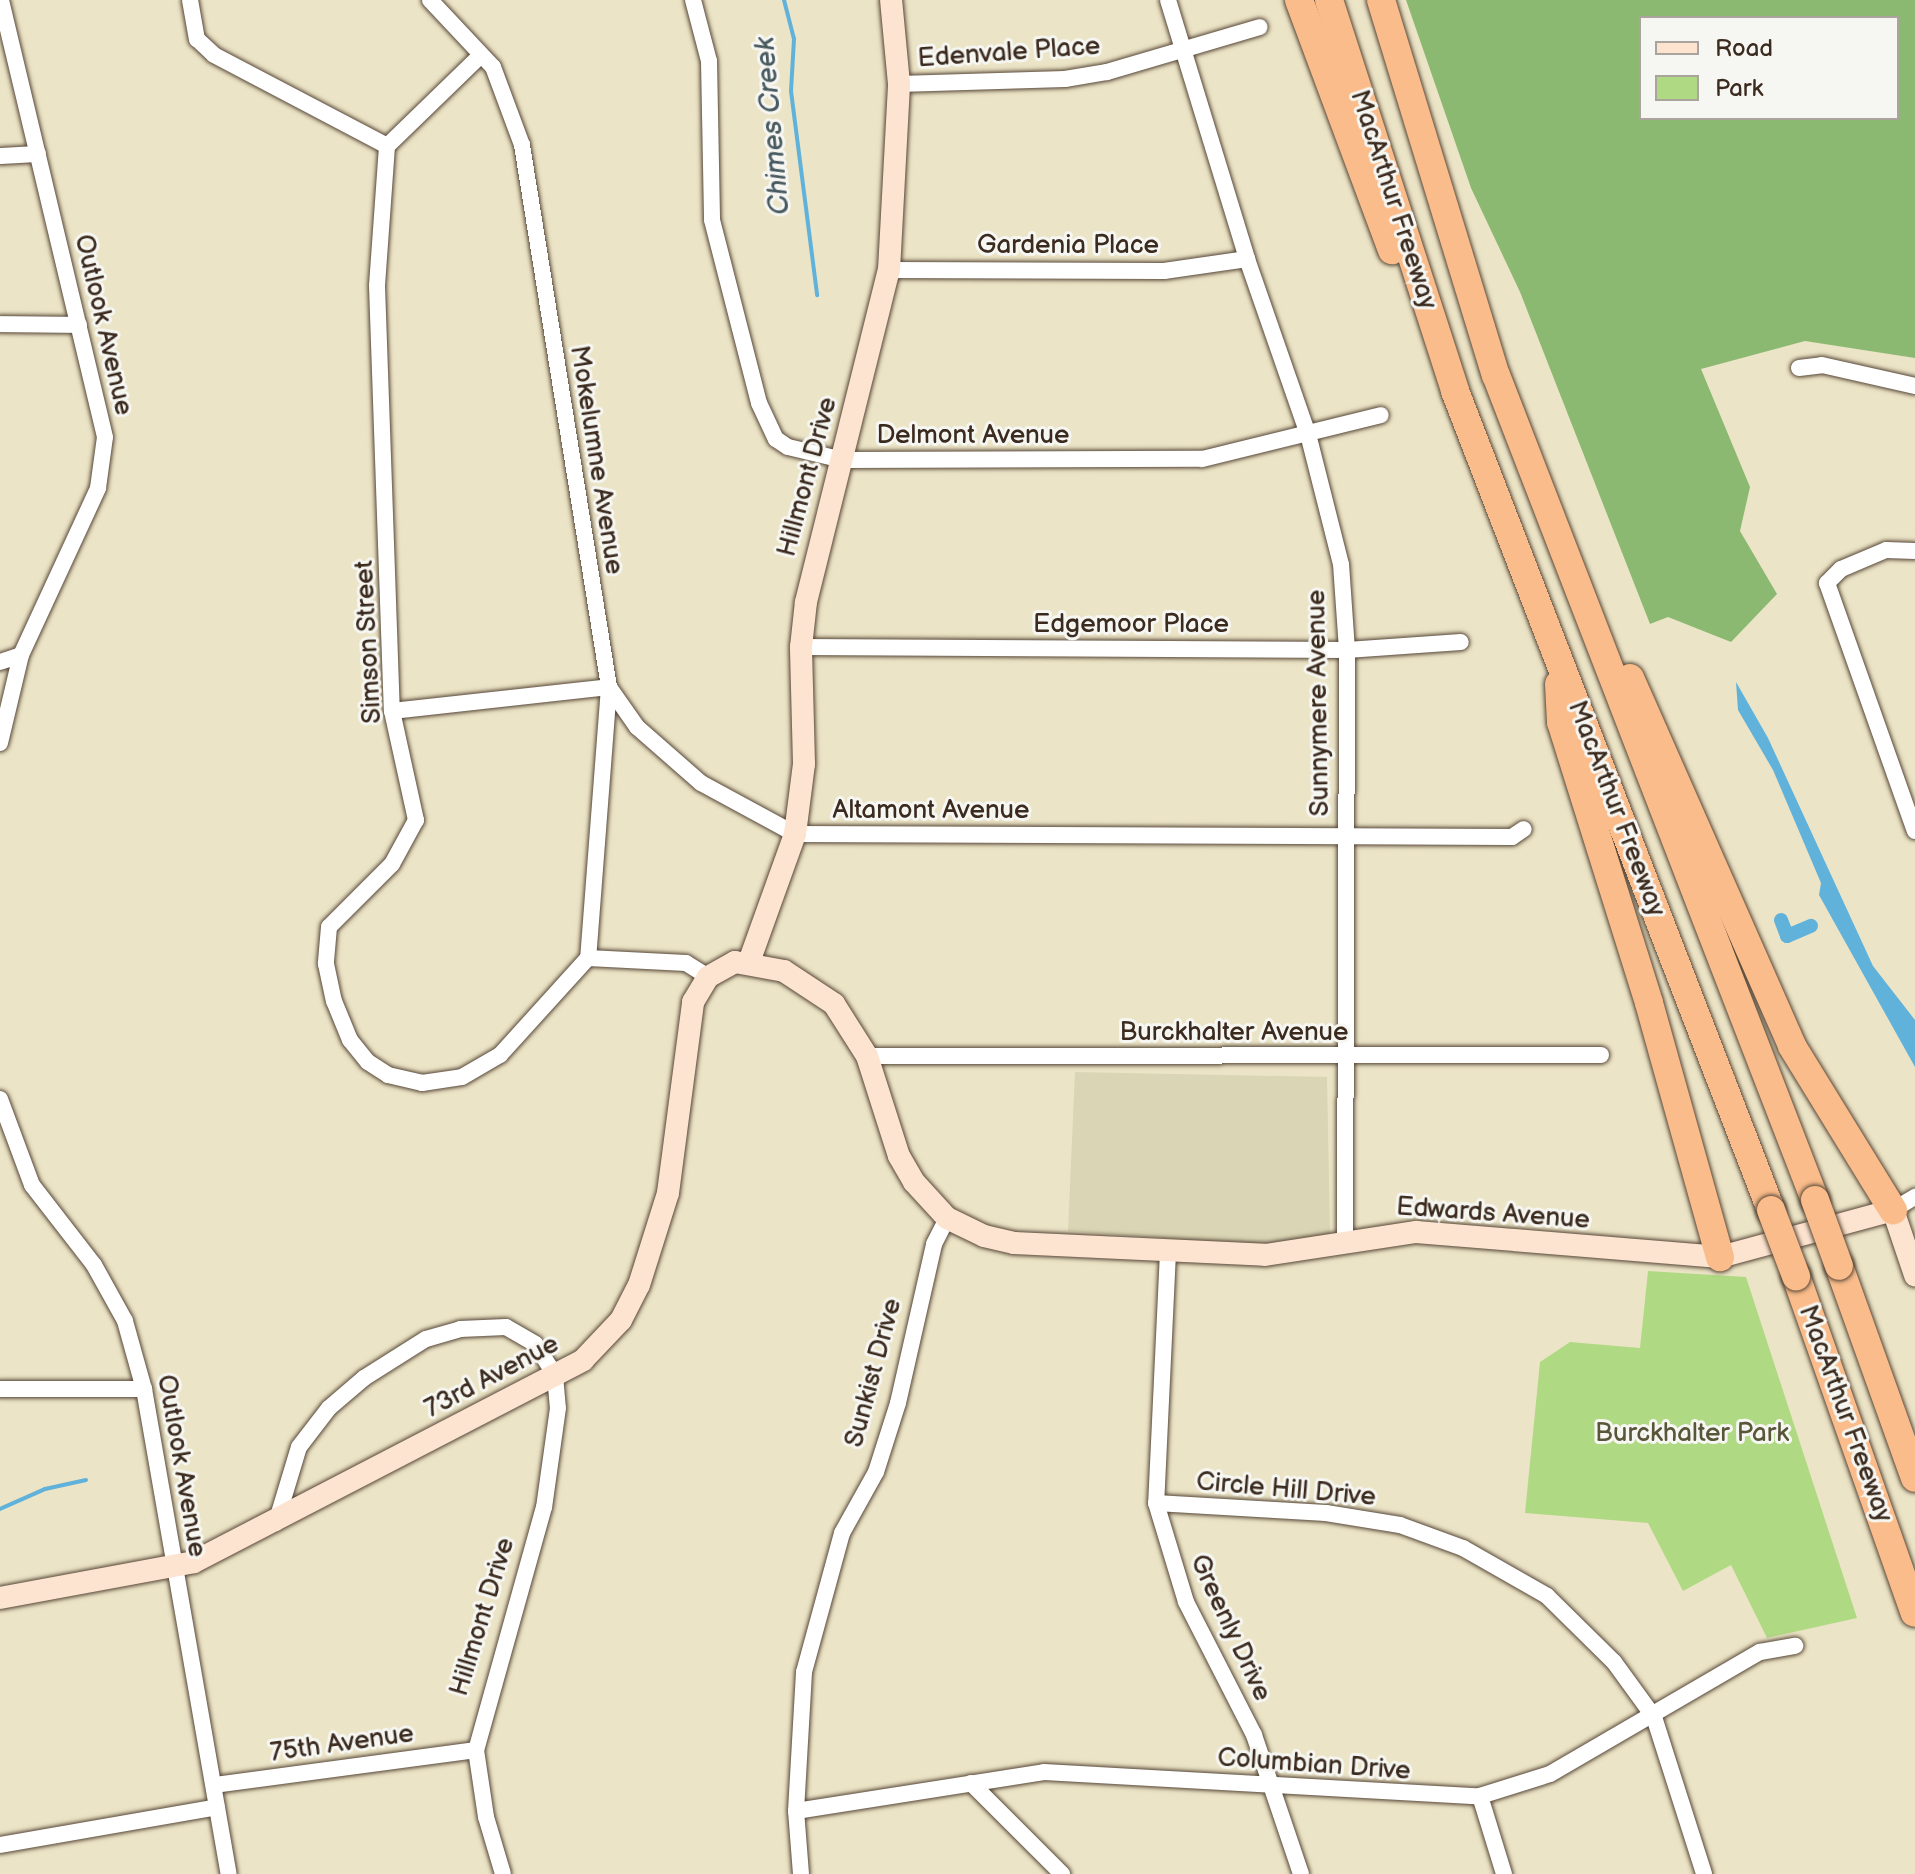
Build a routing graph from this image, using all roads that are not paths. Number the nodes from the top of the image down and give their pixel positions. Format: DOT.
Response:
graph roads {
  1 [pos="1,0"];
  2 [pos="190,0"];
  3 [pos="430,0"];
  4 [pos="693,0"];
  5 [pos="891,0"];
  6 [pos="1168,0"];
  7 [pos="1299,0"];
  8 [pos="1329,0"];
  9 [pos="1381,0"];
  10 [pos="1260,27"];
  11 [pos="1183,48"];
  12 [pos="481,55"];
  13 [pos="899,84"];
  14 [pos="387,146"];
  15 [pos="38,154"];
  16 [pos="0,156"];
  17 [pos="1247,259"];
  18 [pos="889,270"];
  19 [pos="0,324"];
  20 [pos="79,325"];
  21 [pos="1799,368"];
  22 [pos="1915,386"];
  23 [pos="1455,391"];
  24 [pos="1381,415"];
  25 [pos="1308,434"];
  26 [pos="843,460"];
  27 [pos="1531,470"];
  28 [pos="1915,551"];
  29 [pos="1461,642"];
  30 [pos="801,647"];
  31 [pos="1347,650"];
  32 [pos="21,655"];
  33 [pos="1557,656"];
  34 [pos="0,662"];
  35 [pos="609,687"];
  36 [pos="392,711"];
  37 [pos="0,743"];
  38 [pos="1524,829"];
  39 [pos="1915,831"];
  40 [pos="795,834"];
  41 [pos="1345,836"];
  42 [pos="588,958"];
  43 [pos="749,962"];
  44 [pos="708,977"];
  45 [pos="1601,1055"];
  46 [pos="867,1056"];
  47 [pos="1345,1057"];
  48 [pos="0,1099"];
  49 [pos="1908,1207"];
  50 [pos="947,1218"];
  51 [pos="1345,1240"];
  52 [pos="1168,1252"];
  53 [pos="1720,1257"];
  54 [pos="1915,1275"];
  55 [pos="555,1375"];
  56 [pos="0,1389"];
  57 [pos="144,1389"];
  58 [pos="1915,1478"];
  59 [pos="1156,1503"];
  60 [pos="276,1523"];
  61 [pos="175,1568"];
  62 [pos="0,1598"];
  63 [pos="1915,1613"];
  64 [pos="1795,1646"];
  65 [pos="1654,1717"];
  66 [pos="476,1750"];
  67 [pos="971,1783"];
  68 [pos="214,1785"];
  69 [pos="1274,1786"];
  70 [pos="1480,1796"];
  71 [pos="217,1807"];
  72 [pos="796,1811"];
  73 [pos="0,1845"];
  74 [pos="229,1874"];
  75 [pos="503,1874"];
  76 [pos="801,1874"];
  77 [pos="1062,1874"];
  78 [pos="1301,1874"];
  79 [pos="1504,1874"];
  80 [pos="1704,1874"];
  1 -- 15 [label="street, Outlook Avenue"];
  2 -- 14 [label="street"];
  3 -- 12 [label="street, Mokelumne Avenue"];
  4 -- 26 [label="street, Delmont Avenue"];
  5 -- 13 [label="main road, Hillmont Drive"];
  6 -- 11 [label="street, Sunnymere Avenue"];
  7 -- 23 [label="highway"];
  8 -- 23 [label="highway, MacArthur Freeway"];
  9 -- 27 [label="highway, MacArthur Freeway"];
  10 -- 11 [label="street, Edenvale Place"];
  11 -- 13 [label="street, Edenvale Place"];
  11 -- 17 [label="street, Sunnymere Avenue"];
  12 -- 14 [label="street"];
  12 -- 35 [label="street, Mokelumne Avenue"];
  13 -- 18 [label="main road, Hillmont Drive"];
  14 -- 36 [label="street, Simson Street"];
  15 -- 16 [label="street"];
  15 -- 20 [label="street, Outlook Avenue"];
  17 -- 18 [label="street, Gardenia Place"];
  17 -- 25 [label="street, Sunnymere Avenue"];
  18 -- 26 [label="main road, Hillmont Drive"];
  19 -- 20 [label="street"];
  20 -- 32 [label="street, Outlook Avenue"];
  21 -- 22 [label="street"];
  23 -- 33 [label="highway, MacArthur Freeway"];
  24 -- 25 [label="street, Delmont Avenue"];
  25 -- 26 [label="street, Delmont Avenue"];
  25 -- 31 [label="street, Sunnymere Avenue"];
  26 -- 30 [label="main road, Hillmont Drive"];
  27 -- 49 [label="highway"];
  27 -- 58 [label="highway, MacArthur Freeway, bridge"];
  28 -- 39 [label="street"];
  29 -- 31 [label="street, Edgemoor Place"];
  30 -- 31 [label="street, Edgemoor Place"];
  30 -- 40 [label="main road, Hillmont Drive"];
  31 -- 41 [label="street, Sunnymere Avenue"];
  32 -- 34 [label="street"];
  32 -- 37 [label="street, Outlook Avenue"];
  33 -- 53 [label="highway"];
  33 -- 63 [label="highway, MacArthur Freeway, bridge"];
  35 -- 36 [label="street"];
  35 -- 40 [label="street, Altamont Avenue"];
  35 -- 42 [label="street, Mokelumne Avenue"];
  36 -- 42 [label="street, Simson Street"];
  38 -- 41 [label="street, Altamont Avenue"];
  40 -- 41 [label="street, Altamont Avenue"];
  40 -- 43 [label="main road, Hillmont Drive"];
  41 -- 47 [label="street, Sunnymere Avenue"];
  42 -- 44 [label="street"];
  43 -- 44 [label="main road"];
  43 -- 46 [label="main road"];
  44 -- 55 [label="main road, 73rd Avenue"];
  45 -- 47 [label="street, Burckhalter Avenue"];
  46 -- 47 [label="street, Burckhalter Avenue"];
  46 -- 50 [label="main road"];
  47 -- 51 [label="street, Sunnymere Avenue"];
  48 -- 57 [label="street, Outlook Avenue"];
  49 -- 53 [label="main road, Edwards Avenue"];
  49 -- 54 [label="main road"];
  50 -- 52 [label="main road, Edwards Avenue"];
  50 -- 72 [label="street, Sunkist Drive"];
  51 -- 52 [label="main road, Edwards Avenue"];
  51 -- 53 [label="main road, Edwards Avenue"];
  52 -- 59 [label="street, Greenly Drive"];
  55 -- 60 [label="main road, 73rd Avenue"];
  55 -- 60 [label="street"];
  55 -- 66 [label="street, Hillmont Drive"];
  56 -- 57 [label="street"];
  57 -- 61 [label="street, Outlook Avenue"];
  59 -- 65 [label="street, Circle Hill Drive"];
  59 -- 69 [label="street, Greenly Drive"];
  60 -- 61 [label="main road, 73rd Avenue"];
  61 -- 62 [label="main road, 73rd Avenue"];
  61 -- 68 [label="street, Outlook Avenue"];
  64 -- 65 [label="street, Columbian Drive"];
  65 -- 70 [label="street, Columbian Drive"];
  65 -- 80 [label="street, Circle Hill Drive"];
  66 -- 68 [label="street, 75th Avenue"];
  66 -- 75 [label="street, Hillmont Drive"];
  67 -- 69 [label="street, Columbian Drive"];
  67 -- 72 [label="street, Columbian Drive"];
  67 -- 77 [label="street"];
  68 -- 71 [label="street, Outlook Avenue"];
  69 -- 70 [label="street, Columbian Drive"];
  69 -- 78 [label="street, Greenly Drive"];
  70 -- 79 [label="street"];
  71 -- 73 [label="street"];
  71 -- 74 [label="street, Outlook Avenue"];
  72 -- 76 [label="street, Sunkist Drive"];
}
